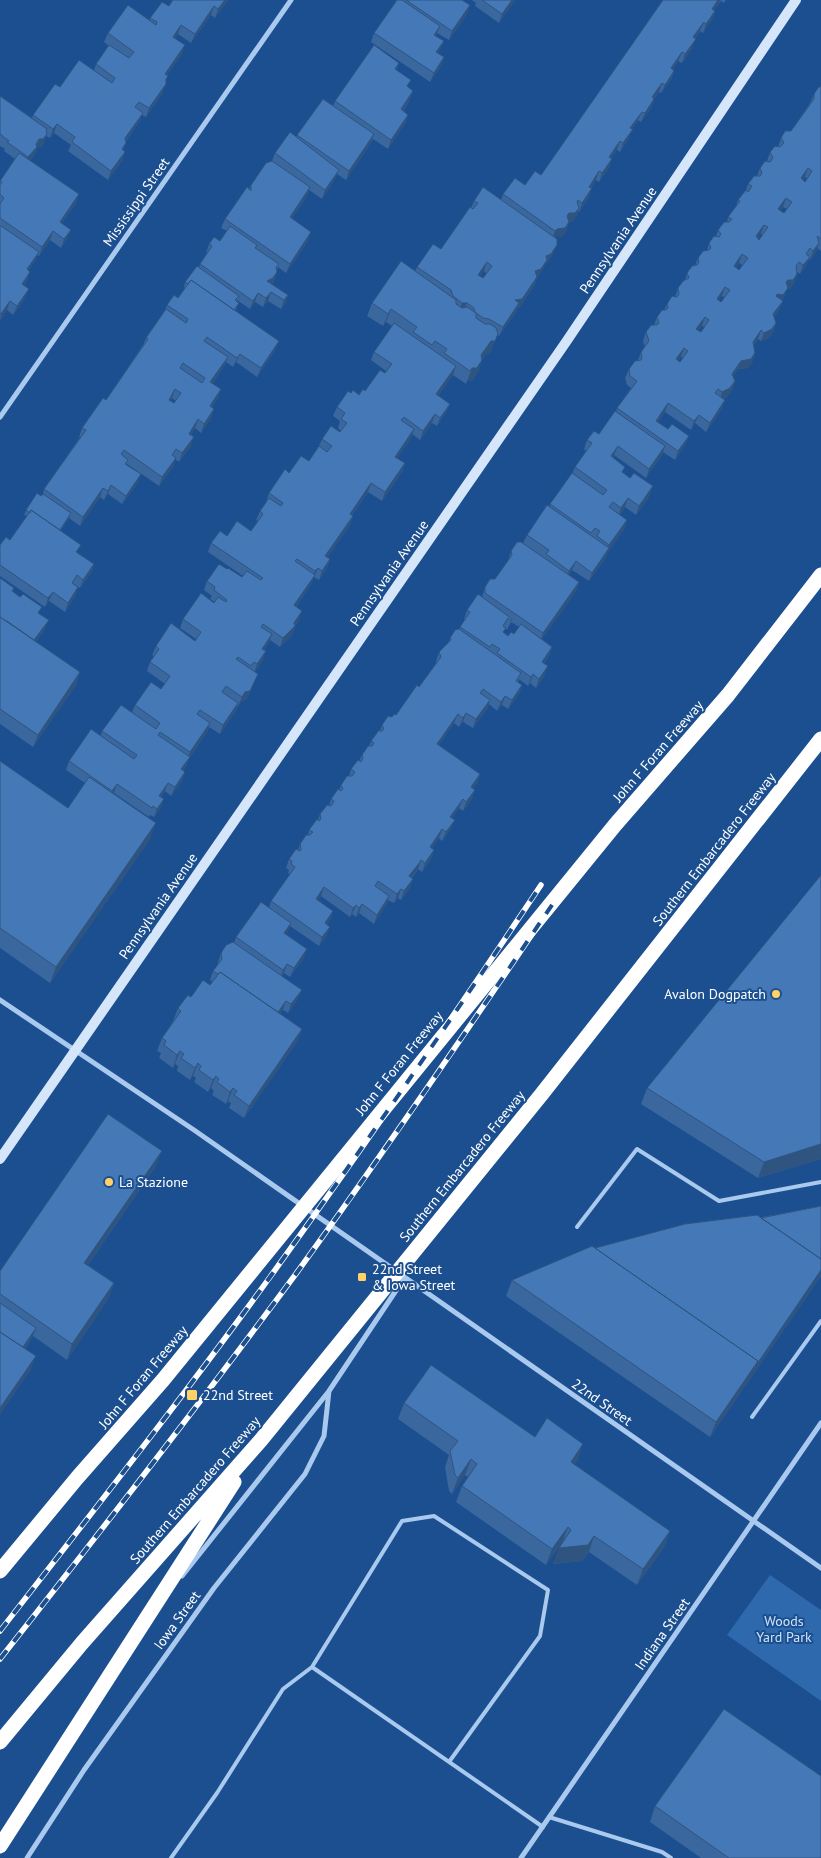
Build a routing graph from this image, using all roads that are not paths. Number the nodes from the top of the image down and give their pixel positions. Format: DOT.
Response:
graph roads {
  1 [pos="290,0"];
  2 [pos="796,0"];
  3 [pos="0,417"];
  4 [pos="821,575"];
  5 [pos="816,745"];
  6 [pos="0,1000"];
  7 [pos="75,1050"];
  8 [pos="0,1159"];
  9 [pos="821,1182"];
  10 [pos="577,1227"];
  11 [pos="405,1277"];
  12 [pos="821,1321"];
  13 [pos="328,1391"];
  14 [pos="752,1417"];
  15 [pos="821,1423"];
  16 [pos="261,1440"];
  17 [pos="753,1521"];
  18 [pos="821,1568"];
  19 [pos="0,1571"];
  20 [pos="178,1582"];
  21 [pos="172,1591"];
  22 [pos="312,1668"];
  23 [pos="0,1742"];
  24 [pos="449,1762"];
  25 [pos="549,1818"];
  26 [pos="543,1827"];
  27 [pos="0,1837"];
  28 [pos="0,1846"];
  29 [pos="27,1858"];
  30 [pos="171,1858"];
  31 [pos="521,1858"];
  32 [pos="672,1858"];
  1 -- 3 [label="street, Mississippi Street"];
  2 -- 7 [label="main road, Pennsylvania Avenue"];
  4 -- 19 [label="highway, John F Foran Freeway"];
  5 -- 16 [label="highway, Southern Embarcadero Freeway"];
  6 -- 7 [label="street, 22nd Street"];
  7 -- 8 [label="main road, Pennsylvania Avenue"];
  7 -- 11 [label="street, 22nd Street"];
  9 -- 10 [label="lane"];
  11 -- 13 [label="street, Iowa Street"];
  11 -- 17 [label="street, 22nd Street"];
  12 -- 14 [label="lane"];
  13 -- 20 [label="street, Iowa Street"];
  13 -- 29 [label="street, Iowa Street"];
  15 -- 17 [label="street, Indiana Street"];
  16 -- 23 [label="highway, Southern Embarcadero Freeway"];
  16 -- 28 [label="highway"];
  17 -- 18 [label="street, 22nd Street"];
  17 -- 25 [label="street, Indiana Street"];
  21 -- 27 [label="street, Iowa Street"];
  22 -- 24 [label="lane"];
  22 -- 24 [label="lane"];
  22 -- 30 [label="lane"];
  24 -- 26 [label="lane"];
  25 -- 26 [label="street, Indiana Street"];
  25 -- 32 [label="lane"];
  26 -- 31 [label="street, Indiana Street"];
}
